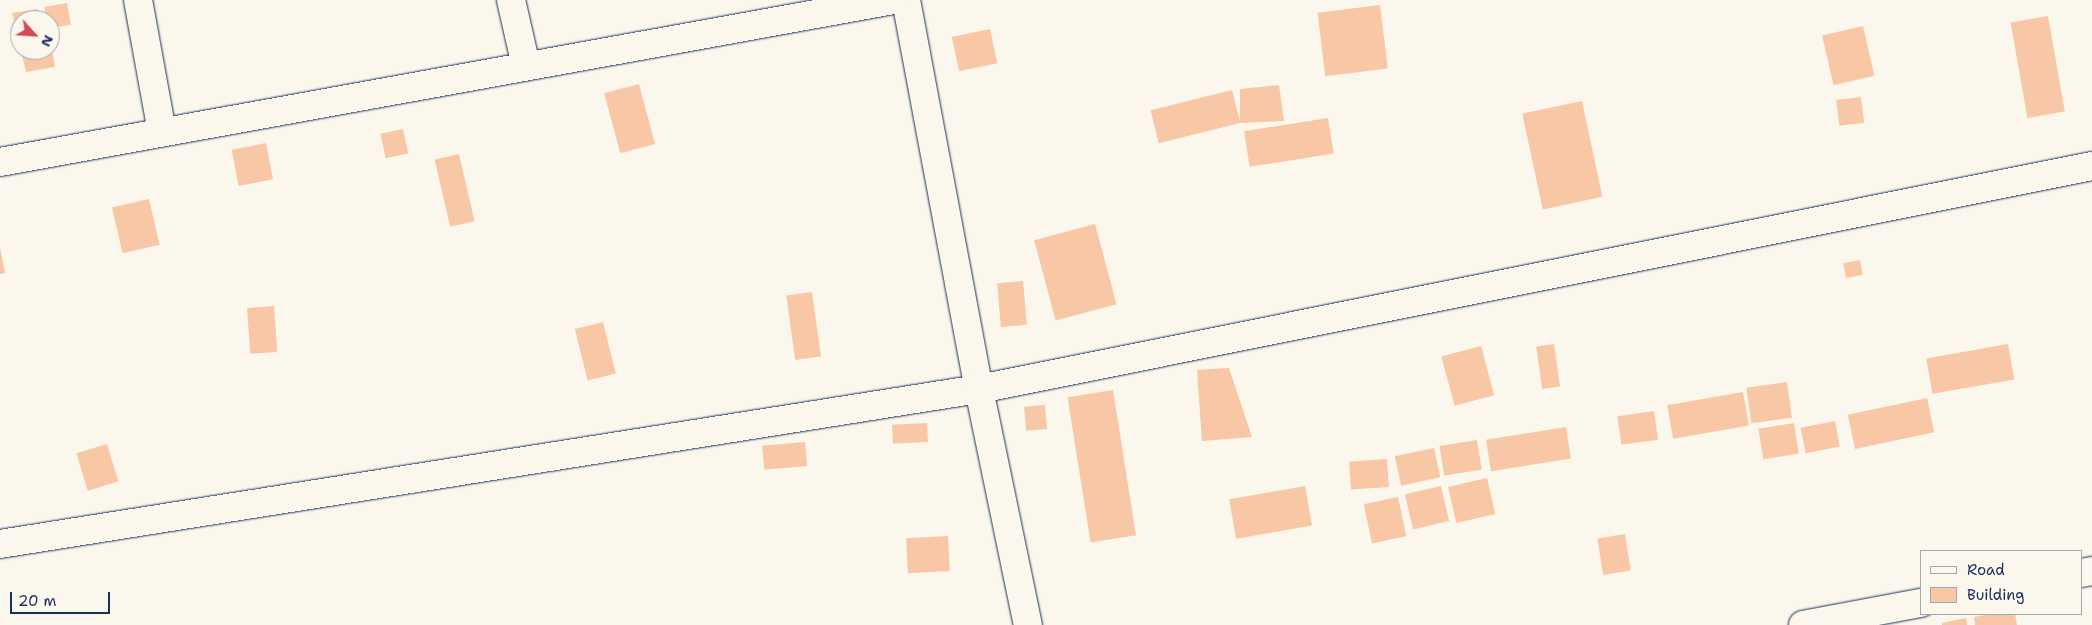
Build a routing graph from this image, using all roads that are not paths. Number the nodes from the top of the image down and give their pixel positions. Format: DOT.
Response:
graph roads {
  1 [pos="138,0"];
  2 [pos="511,0"];
  3 [pos="893,0"];
  4 [pos="906,0"];
  5 [pos="526,66"];
  6 [pos="162,132"];
  7 [pos="0,162"];
  8 [pos="2092,166"];
  9 [pos="979,390"];
  10 [pos="0,544"];
  11 [pos="1920,603"];
  12 [pos="1028,625"];
  13 [pos="1803,625"];
  1 -- 6 [label="street"];
  2 -- 5 [label="street"];
  3 -- 5 [label="street"];
  4 -- 9 [label="street"];
  5 -- 6 [label="street"];
  6 -- 7 [label="street"];
  8 -- 9 [label="street"];
  9 -- 10 [label="street"];
  9 -- 12 [label="street"];
  11 -- 13 [label="street"];
}
